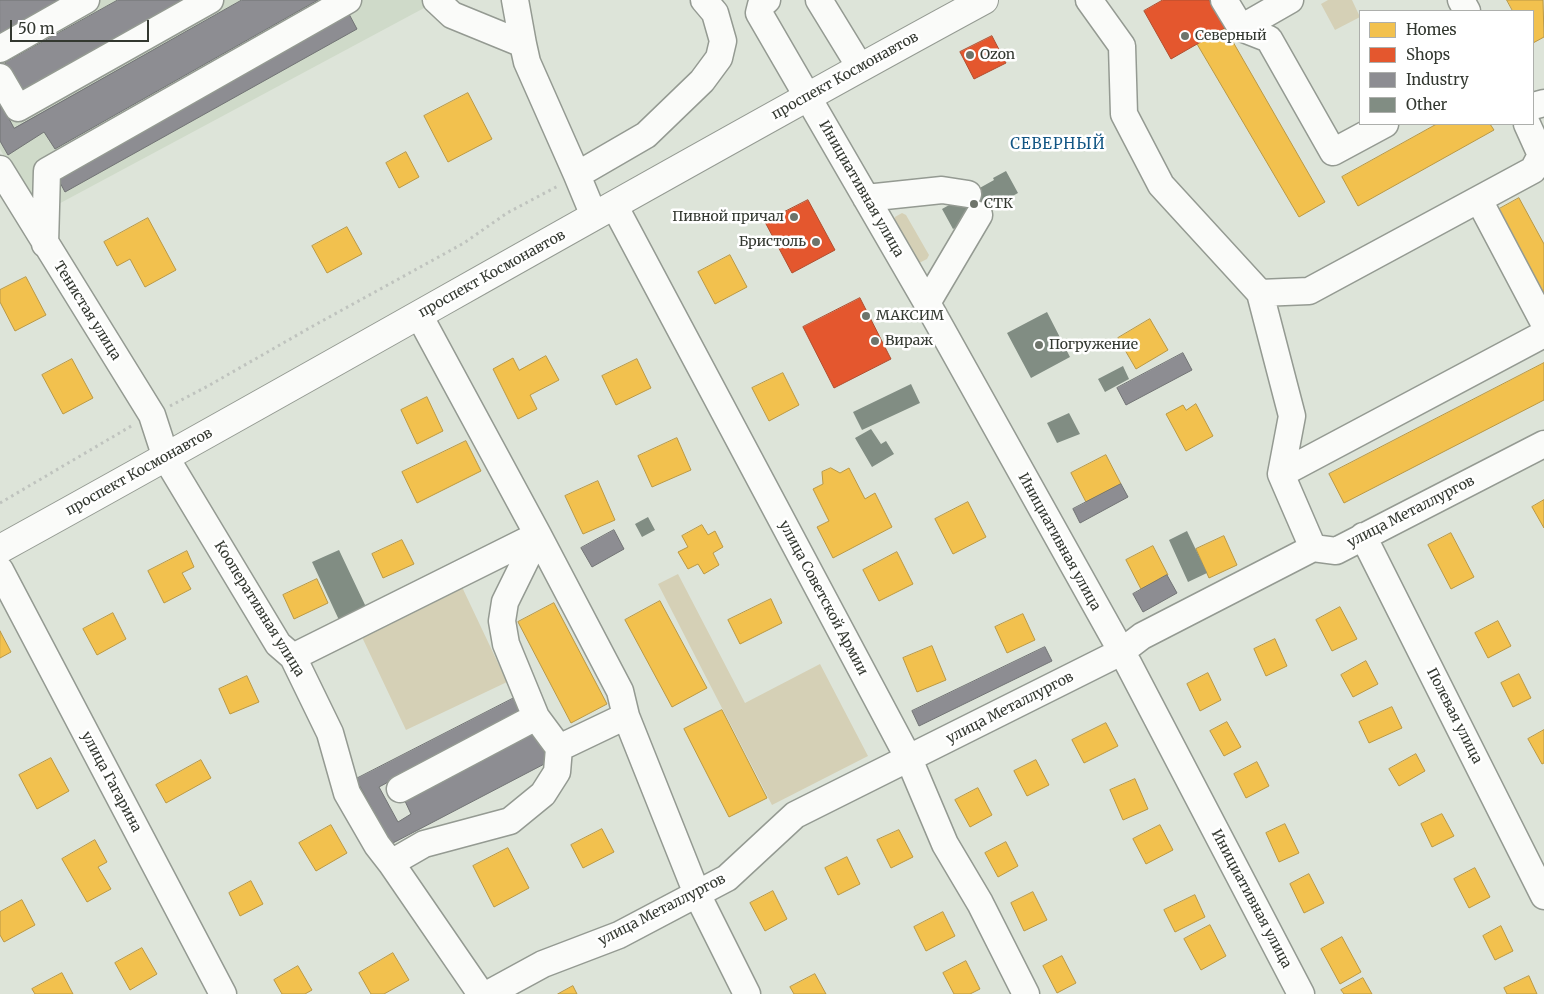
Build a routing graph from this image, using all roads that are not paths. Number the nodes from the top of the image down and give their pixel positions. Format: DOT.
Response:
graph roads {
  1 [pos="86,0"];
  2 [pos="210,0"];
  3 [pos="348,0"];
  4 [pos="436,0"];
  5 [pos="515,0"];
  6 [pos="704,0"];
  7 [pos="767,0"];
  8 [pos="819,0"];
  9 [pos="984,0"];
  10 [pos="1089,0"];
  11 [pos="1224,0"];
  12 [pos="1290,0"];
  13 [pos="1241,28"];
  14 [pos="522,44"];
  15 [pos="0,49"];
  16 [pos="860,68"];
  17 [pos="0,78"];
  18 [pos="807,96"];
  19 [pos="1383,125"];
  20 [pos="1527,125"];
  21 [pos="0,169"];
  22 [pos="578,175"];
  23 [pos="866,198"];
  24 [pos="1479,200"];
  25 [pos="604,211"];
  26 [pos="45,244"];
  27 [pos="1260,293"];
  28 [pos="927,303"];
  29 [pos="419,315"];
  30 [pos="1544,323"];
  31 [pos="1544,334"];
  32 [pos="1544,444"];
  33 [pos="166,458"];
  34 [pos="1281,474"];
  35 [pos="538,535"];
  36 [pos="1363,536"];
  37 [pos="1313,548"];
  38 [pos="0,549"];
  39 [pos="0,570"];
  40 [pos="1121,652"];
  41 [pos="293,657"];
  42 [pos="626,716"];
  43 [pos="536,717"];
  44 [pos="559,748"];
  45 [pos="909,759"];
  46 [pos="400,789"];
  47 [pos="391,863"];
  48 [pos="697,894"];
  49 [pos="1544,896"];
  50 [pos="223,994"];
  51 [pos="481,994"];
  52 [pos="488,994"];
  53 [pos="747,994"];
  54 [pos="1026,994"];
  55 [pos="1301,994"];
  1 -- 15 [label="street"];
  2 -- 17 [label="street"];
  3 -- 26 [label="street"];
  4 -- 14 [label="street"];
  5 -- 14 [label="street, улица Советской Армии"];
  6 -- 22 [label="street"];
  7 -- 18 [label="street, Инициативная улица"];
  8 -- 16 [label="street"];
  9 -- 16 [label="main road, проспект Космонавтов"];
  10 -- 27 [label="street"];
  11 -- 13 [label="street"];
  12 -- 13 [label="street"];
  13 -- 19 [label="street"];
  14 -- 22 [label="street, улица Советской Армии"];
  16 -- 18 [label="main road, проспект Космонавтов"];
  18 -- 23 [label="street, Инициативная улица"];
  18 -- 25 [label="main road, проспект Космонавтов"];
  20 -- 24 [label="street"];
  21 -- 26 [label="street, Тенистая улица"];
  22 -- 25 [label="street, улица Советской Армии"];
  23 -- 28 [label="street, Инициативная улица"];
  23 -- 28 [label="street"];
  24 -- 27 [label="street"];
  24 -- 30 [label="street"];
  25 -- 29 [label="main road, проспект Космонавтов"];
  25 -- 45 [label="street, улица Советской Армии"];
  26 -- 33 [label="street, Тенистая улица"];
  27 -- 34 [label="street"];
  28 -- 40 [label="street, Инициативная улица"];
  29 -- 33 [label="main road, проспект Космонавтов"];
  29 -- 35 [label="street"];
  31 -- 34 [label="street"];
  32 -- 36 [label="street, улица Металлургов"];
  33 -- 38 [label="main road, проспект Космонавтов"];
  33 -- 41 [label="street, Кооперативная улица"];
  34 -- 37 [label="street"];
  35 -- 41 [label="street"];
  35 -- 42 [label="street"];
  35 -- 43 [label="street"];
  36 -- 37 [label="street, улица Металлургов"];
  36 -- 49 [label="street, Полевая улица"];
  37 -- 40 [label="street, улица Металлургов"];
  39 -- 50 [label="street, улица Гагарина"];
  40 -- 45 [label="street, улица Металлургов"];
  40 -- 55 [label="street, Инициативная улица"];
  41 -- 47 [label="street, Кооперативная улица"];
  42 -- 44 [label="street"];
  42 -- 48 [label="street"];
  43 -- 44 [label="street"];
  43 -- 46 [label="street"];
  44 -- 47 [label="street"];
  45 -- 48 [label="street, улица Металлургов"];
  45 -- 54 [label="street, улица Советской Армии"];
  47 -- 51 [label="street, Кооперативная улица"];
  48 -- 52 [label="street, улица Металлургов"];
  48 -- 53 [label="street"];
}
